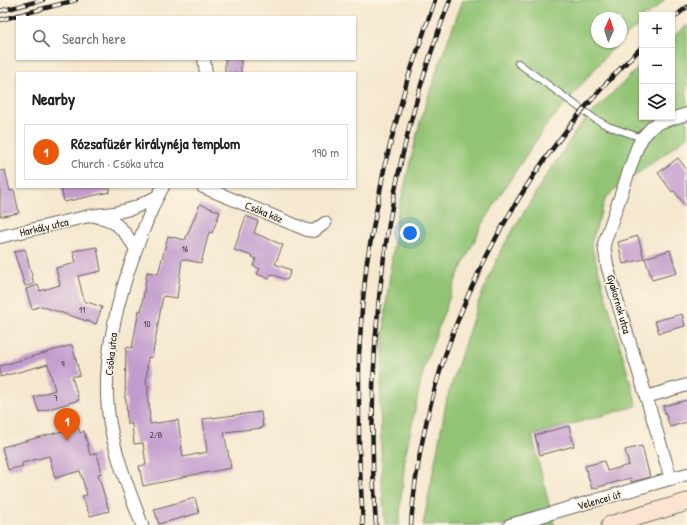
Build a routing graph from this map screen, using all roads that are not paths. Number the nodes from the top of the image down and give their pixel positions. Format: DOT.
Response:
graph roads {
  1 [pos="204,60"];
  2 [pos="518,63"];
  3 [pos="206,72"];
  4 [pos="687,114"];
  5 [pos="645,135"];
  6 [pos="205,188"];
  7 [pos="160,191"];
  8 [pos="89,216"];
  9 [pos="325,223"];
  10 [pos="0,237"];
  11 [pos="136,249"];
  12 [pos="687,384"];
  13 [pos="646,397"];
  14 [pos="687,474"];
  15 [pos="671,479"];
  16 [pos="687,502"];
  17 [pos="142,525"];
  18 [pos="510,525"];
  19 [pos="610,525"];
  1 -- 3 [label="street"];
  2 -- 5 [label="lane"];
  4 -- 5 [label="street"];
  5 -- 13 [label="street, Gyakornok utca"];
  6 -- 9 [label="street, Csóka köz"];
  7 -- 8 [label="street, Harkály utca"];
  7 -- 11 [label="street, Csóka utca"];
  8 -- 10 [label="street, Harkály utca"];
  8 -- 11 [label="street, Harkály utca"];
  11 -- 17 [label="street, Csóka utca"];
  12 -- 13 [label="street"];
  13 -- 15 [label="street, Gyakornok utca"];
  14 -- 15 [label="street, Velencei út"];
  15 -- 18 [label="street, Velencei út"];
  16 -- 19 [label="main road"];
}
